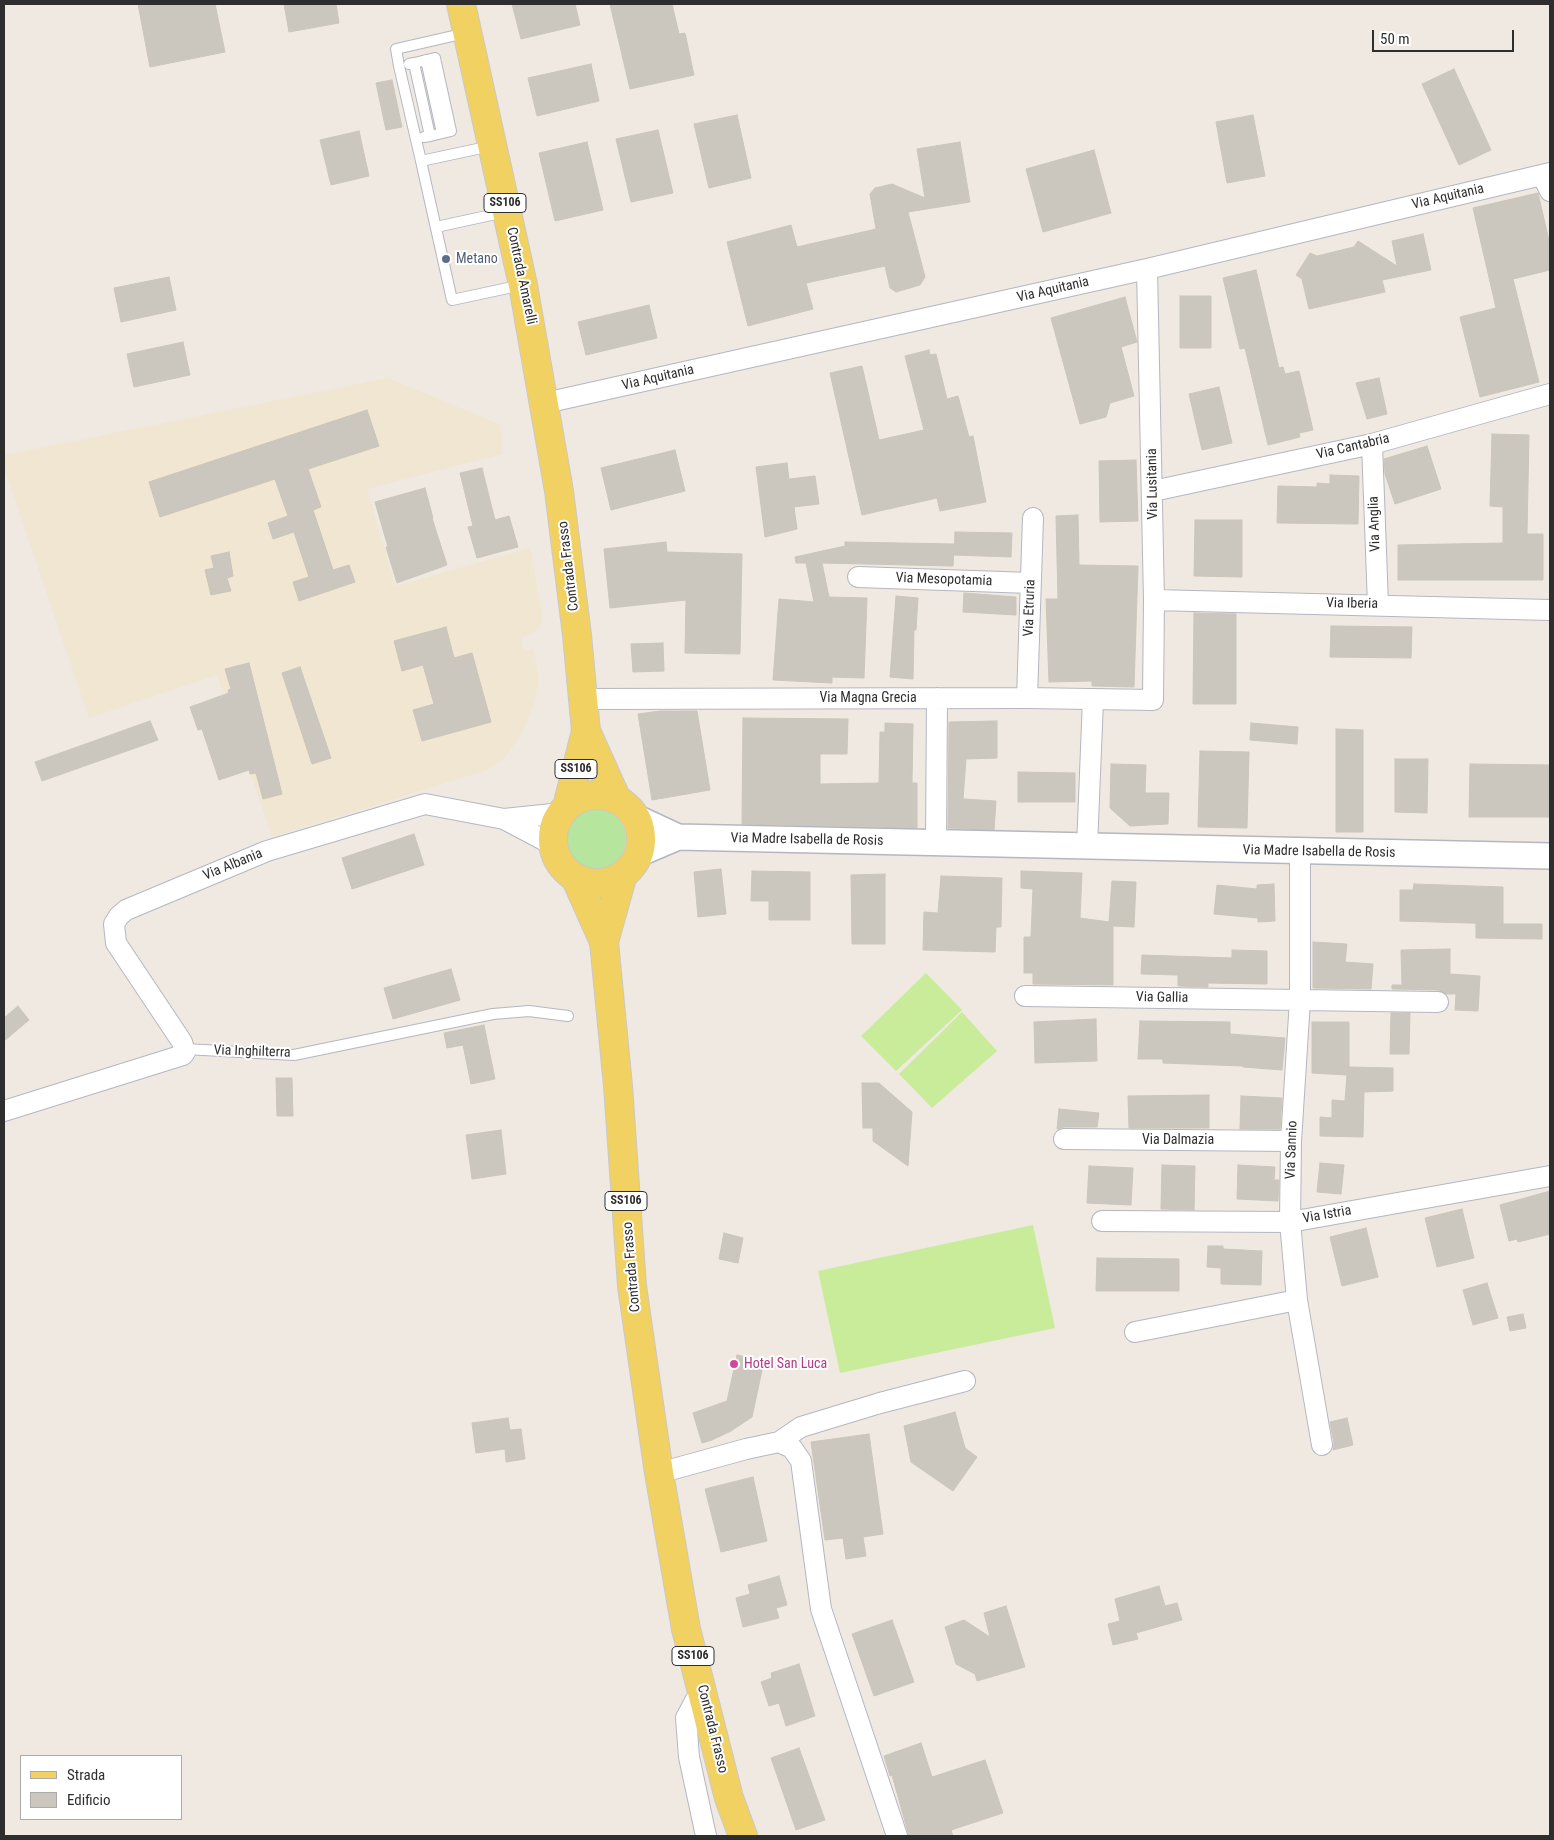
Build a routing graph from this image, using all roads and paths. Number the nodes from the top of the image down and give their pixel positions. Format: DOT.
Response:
graph roads {
  1 [pos="461,4"];
  2 [pos="467,33"];
  3 [pos="414,63"];
  4 [pos="400,66"];
  5 [pos="430,136"];
  6 [pos="416,139"];
  7 [pos="492,146"];
  8 [pos="421,160"];
  9 [pos="1548,180"];
  10 [pos="507,211"];
  11 [pos="436,227"];
  12 [pos="1148,269"];
  13 [pos="523,285"];
  14 [pos="1550,394"];
  15 [pos="545,403"];
  16 [pos="1372,444"];
  17 [pos="1153,491"];
  18 [pos="1034,518"];
  19 [pos="858,577"];
  20 [pos="1031,583"];
  21 [pos="1154,600"];
  22 [pos="1378,605"];
  23 [pos="1550,610"];
  24 [pos="937,698"];
  25 [pos="1027,698"];
  26 [pos="584,699"];
  27 [pos="1093,700"];
  28 [pos="1153,700"];
  29 [pos="586,731"];
  30 [pos="626,808"];
  31 [pos="564,810"];
  32 [pos="504,819"];
  33 [pos="678,837"];
  34 [pos="936,843"];
  35 [pos="554,845"];
  36 [pos="1087,846"];
  37 [pos="1300,851"];
  38 [pos="1550,856"];
  39 [pos="631,864"];
  40 [pos="575,877"];
  41 [pos="604,942"];
  42 [pos="1025,996"];
  43 [pos="1300,1000"];
  44 [pos="1438,1002"];
  45 [pos="568,1016"];
  46 [pos="185,1049"];
  47 [pos="4,1111"];
  48 [pos="1064,1140"];
  49 [pos="1291,1141"];
  50 [pos="1550,1176"];
  51 [pos="1102,1221"];
  52 [pos="1290,1222"];
  53 [pos="1297,1300"];
  54 [pos="1135,1332"];
  55 [pos="965,1381"];
  56 [pos="779,1442"];
  57 [pos="1322,1445"];
  58 [pos="659,1472"];
  59 [pos="702,1692"];
  60 [pos="706,1836"];
  61 [pos="743,1836"];
  62 [pos="897,1836"];
  1 -- 2 [label="main road, Contrada Amarelli / SS106"];
  2 -- 4 [label="lane"];
  2 -- 7 [label="main road, Contrada Amarelli / SS106"];
  3 -- 4 [label="lane"];
  3 -- 5 [label="lane"];
  3 -- 5 [label="lane"];
  4 -- 6 [label="lane"];
  5 -- 6 [label="lane"];
  6 -- 8 [label="lane"];
  7 -- 8 [label="lane"];
  7 -- 10 [label="main road, Contrada Amarelli / SS106"];
  8 -- 11 [label="lane"];
  9 -- 12 [label="street, Via Aquitania"];
  10 -- 11 [label="lane"];
  10 -- 13 [label="main road, Contrada Amarelli / SS106"];
  11 -- 13 [label="lane"];
  12 -- 15 [label="street, Via Aquitania"];
  12 -- 17 [label="street, Via Lusitania"];
  13 -- 15 [label="main road, Contrada Amarelli / SS106"];
  14 -- 16 [label="street, Via Cantabria"];
  15 -- 26 [label="main road, Contrada Frasso / SS106"];
  16 -- 17 [label="street, Via Cantabria"];
  16 -- 22 [label="street, Via Anglia"];
  17 -- 21 [label="street, Via Lusitania"];
  18 -- 20 [label="street, Via Etruria"];
  19 -- 20 [label="street, Via Mesopotamia"];
  20 -- 25 [label="street, Via Etruria"];
  21 -- 22 [label="street, Via Iberia"];
  21 -- 28 [label="street, Via Lusitania"];
  22 -- 23 [label="street, Via Iberia"];
  24 -- 25 [label="street, Via Magna Grecia"];
  24 -- 26 [label="street, Via Magna Grecia"];
  24 -- 34 [label="street"];
  25 -- 27 [label="street, Via Magna Grecia"];
  26 -- 29 [label="main road, Contrada Frasso / SS106"];
  27 -- 28 [label="street, Via Magna Grecia"];
  27 -- 36 [label="street"];
  29 -- 30 [label="main road, Contrada Frasso / SS106"];
  29 -- 31 [label="main road, Contrada Frasso / SS106"];
  30 -- 31 [label="main road, SS106"];
  30 -- 33 [label="street, Via Madre Isabella de Rosis"];
  30 -- 39 [label="main road, SS106"];
  31 -- 32 [label="street, Via Albania"];
  31 -- 35 [label="main road, SS106"];
  32 -- 35 [label="street, Via Albania"];
  32 -- 46 [label="street, Via Albania"];
  33 -- 34 [label="street, Via Madre Isabella de Rosis"];
  33 -- 39 [label="street, Via Madre Isabella de Rosis"];
  34 -- 36 [label="street, Via Madre Isabella de Rosis"];
  35 -- 40 [label="main road, SS106"];
  36 -- 37 [label="street, Via Madre Isabella de Rosis"];
  37 -- 38 [label="street, Via Madre Isabella de Rosis"];
  37 -- 43 [label="street, Via Sannio"];
  39 -- 40 [label="main road"];
  39 -- 41 [label="main road, Contrada Frasso / SS106"];
  40 -- 41 [label="main road, Contrada Frasso / SS106"];
  41 -- 58 [label="main road, Contrada Frasso / SS106"];
  42 -- 43 [label="street, Via Gallia"];
  43 -- 44 [label="street"];
  43 -- 49 [label="street, Via Sannio"];
  45 -- 46 [label="lane, Via Inghilterra"];
  46 -- 47 [label="street"];
  48 -- 49 [label="street, Via Dalmazia"];
  49 -- 52 [label="street, Via Sannio"];
  50 -- 52 [label="street, Via Istria"];
  51 -- 52 [label="street, Via Istria"];
  52 -- 53 [label="street, Via Sannio"];
  53 -- 54 [label="street"];
  53 -- 57 [label="street, Via Sannio"];
  55 -- 56 [label="street"];
  56 -- 58 [label="street"];
  56 -- 62 [label="street"];
  58 -- 59 [label="main road, Contrada Frasso / SS106"];
  59 -- 60 [label="street, Contrada Frasso"];
  59 -- 61 [label="main road, Contrada Frasso / SS106"];
}
